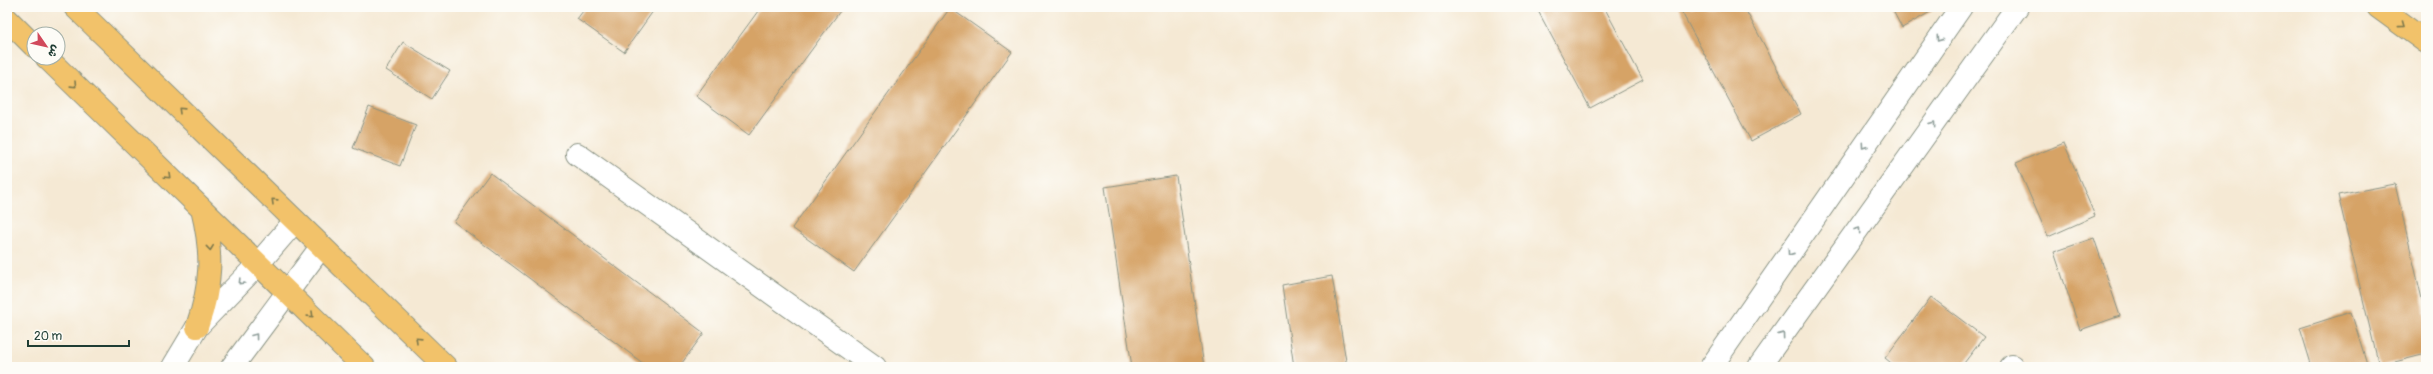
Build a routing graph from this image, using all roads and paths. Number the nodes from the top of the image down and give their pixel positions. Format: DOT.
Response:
graph roads {
  1 [pos="75,7"];
  2 [pos="1961,7"];
  3 [pos="2017,7"];
  4 [pos="2378,7"];
  5 [pos="7,20"];
  6 [pos="26,38"];
  7 [pos="2426,42"];
  8 [pos="55,66"];
  9 [pos="577,154"];
  10 [pos="202,210"];
  11 [pos="295,221"];
  12 [pos="321,247"];
  13 [pos="258,264"];
  14 [pos="287,292"];
  15 [pos="197,327"];
  16 [pos="173,367"];
  17 [pos="232,367"];
  18 [pos="364,367"];
  19 [pos="446,367"];
  20 [pos="875,367"];
  21 [pos="1711,367"];
  22 [pos="1759,367"];
  11 -- 1 [label="main road, one-way"];
  2 -- 21 [label="street, one-way"];
  22 -- 3 [label="street, one-way"];
  4 -- 7 [label="main road, one-way"];
  5 -- 6 [label="main road"];
  8 -- 10 [label="main road, one-way"];
  9 -- 20 [label="street"];
  10 -- 13 [label="main road"];
  10 -- 15 [label="main road, one-way"];
  11 -- 12 [label="main road"];
  11 -- 13 [label="street"];
  12 -- 14 [label="street"];
  19 -- 12 [label="main road, one-way"];
  13 -- 14 [label="main road"];
  13 -- 15 [label="street, one-way"];
  17 -- 14 [label="street, one-way"];
  14 -- 18 [label="main road, one-way"];
  15 -- 16 [label="street"];
}
